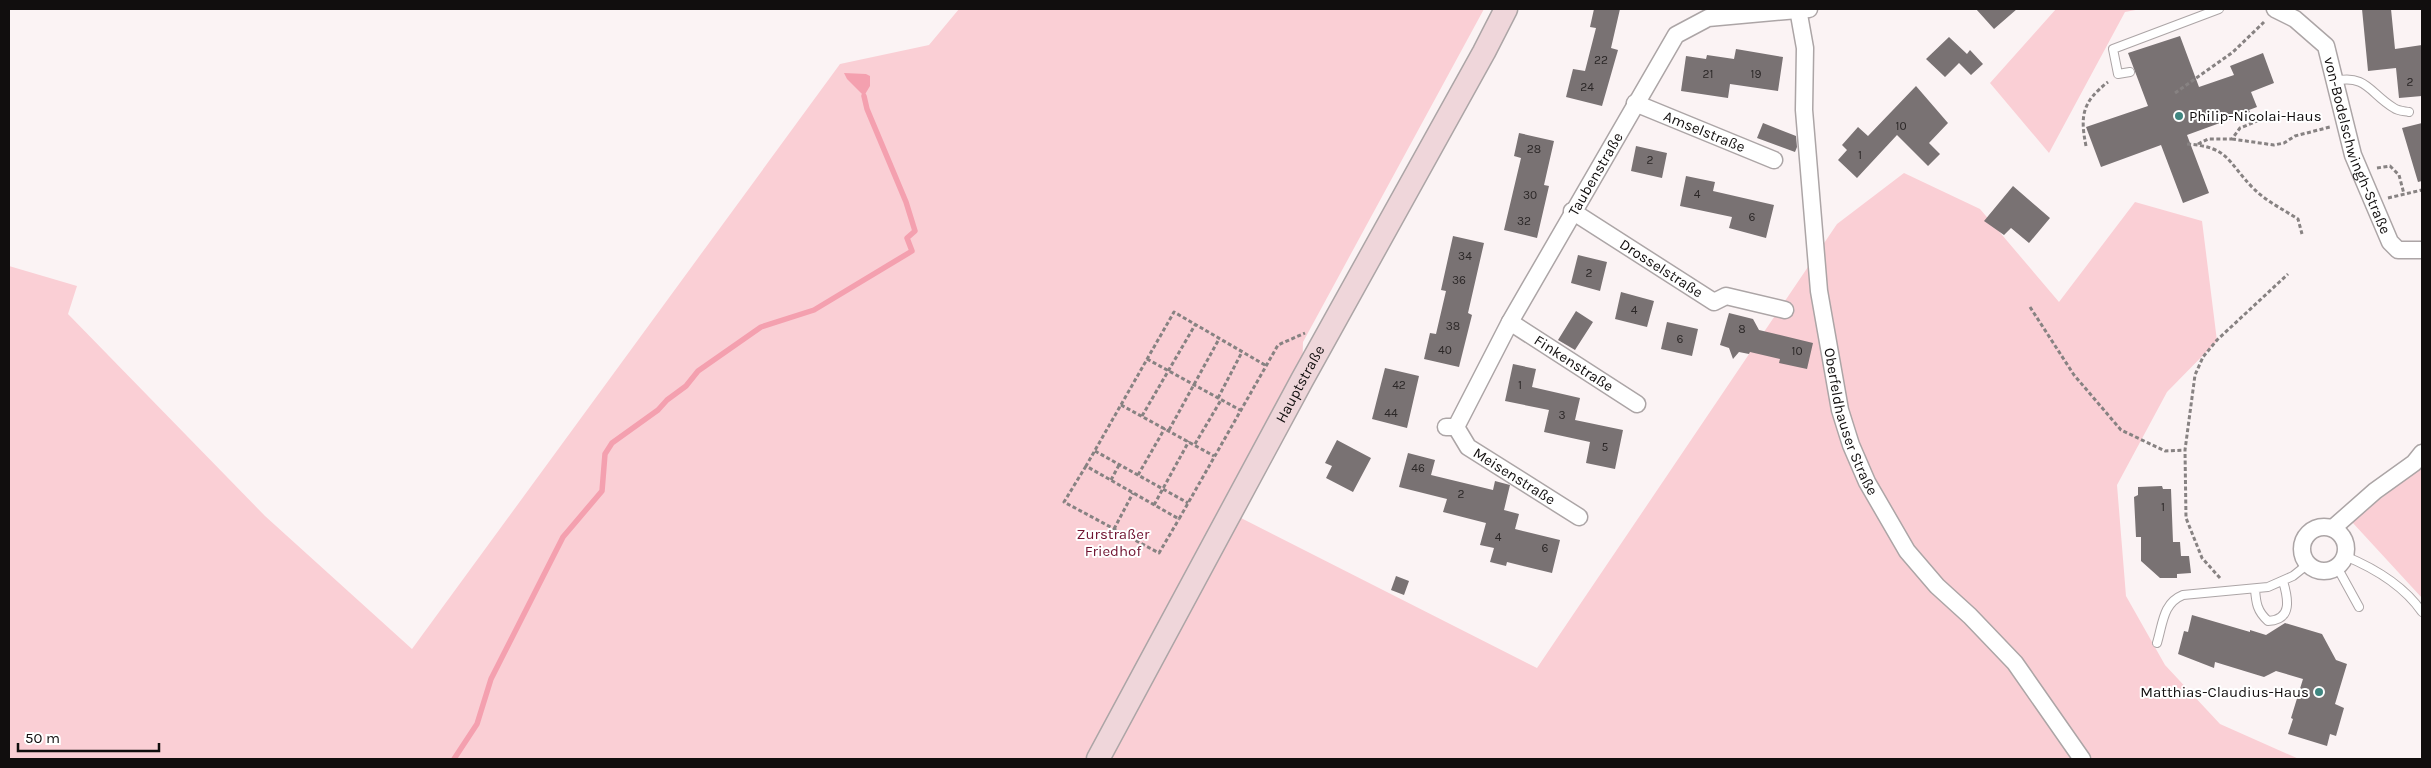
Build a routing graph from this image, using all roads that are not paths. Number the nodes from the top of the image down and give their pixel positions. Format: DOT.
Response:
graph roads {
  1 [pos="1506,9"];
  2 [pos="1802,9"];
  3 [pos="2220,9"];
  4 [pos="2271,13"];
  5 [pos="2130,72"];
  6 [pos="2334,81"];
  7 [pos="1635,103"];
  8 [pos="2409,112"];
  9 [pos="1774,160"];
  10 [pos="1572,212"];
  11 [pos="2422,250"];
  12 [pos="1785,310"];
  13 [pos="1510,322"];
  14 [pos="1638,404"];
  15 [pos="1451,427"];
  16 [pos="2422,453"];
  17 [pos="1579,517"];
  18 [pos="2334,528"];
  19 [pos="2341,562"];
  20 [pos="2308,564"];
  21 [pos="2283,581"];
  22 [pos="2255,589"];
  23 [pos="2359,607"];
  24 [pos="2422,612"];
  25 [pos="2157,643"];
  26 [pos="1098,759"];
  27 [pos="2082,759"];
  1 -- 26 [label="main road, Hauptstraße"];
  2 -- 7 [label="street, Taubenstraße"];
  2 -- 27 [label="street, Oberfeldhauser Straße"];
  3 -- 5 [label="lane"];
  4 -- 6 [label="street, von-Bodelschwingh-Straße"];
  6 -- 8 [label="lane"];
  6 -- 11 [label="street, von-Bodelschwingh-Straße"];
  7 -- 9 [label="street, Amselstraße"];
  7 -- 10 [label="street, Taubenstraße"];
  10 -- 12 [label="street, Drosselstraße"];
  10 -- 13 [label="street, Taubenstraße"];
  13 -- 14 [label="street, Finkenstraße"];
  13 -- 15 [label="street, Taubenstraße"];
  15 -- 17 [label="street, Meisenstraße"];
  16 -- 18 [label="street"];
  18 -- 19 [label="street"];
  18 -- 20 [label="street"];
  19 -- 20 [label="street"];
  19 -- 23 [label="lane"];
  19 -- 24 [label="lane"];
  20 -- 21 [label="lane"];
  21 -- 22 [label="lane"];
  21 -- 22 [label="lane"];
  22 -- 25 [label="lane"];
}
